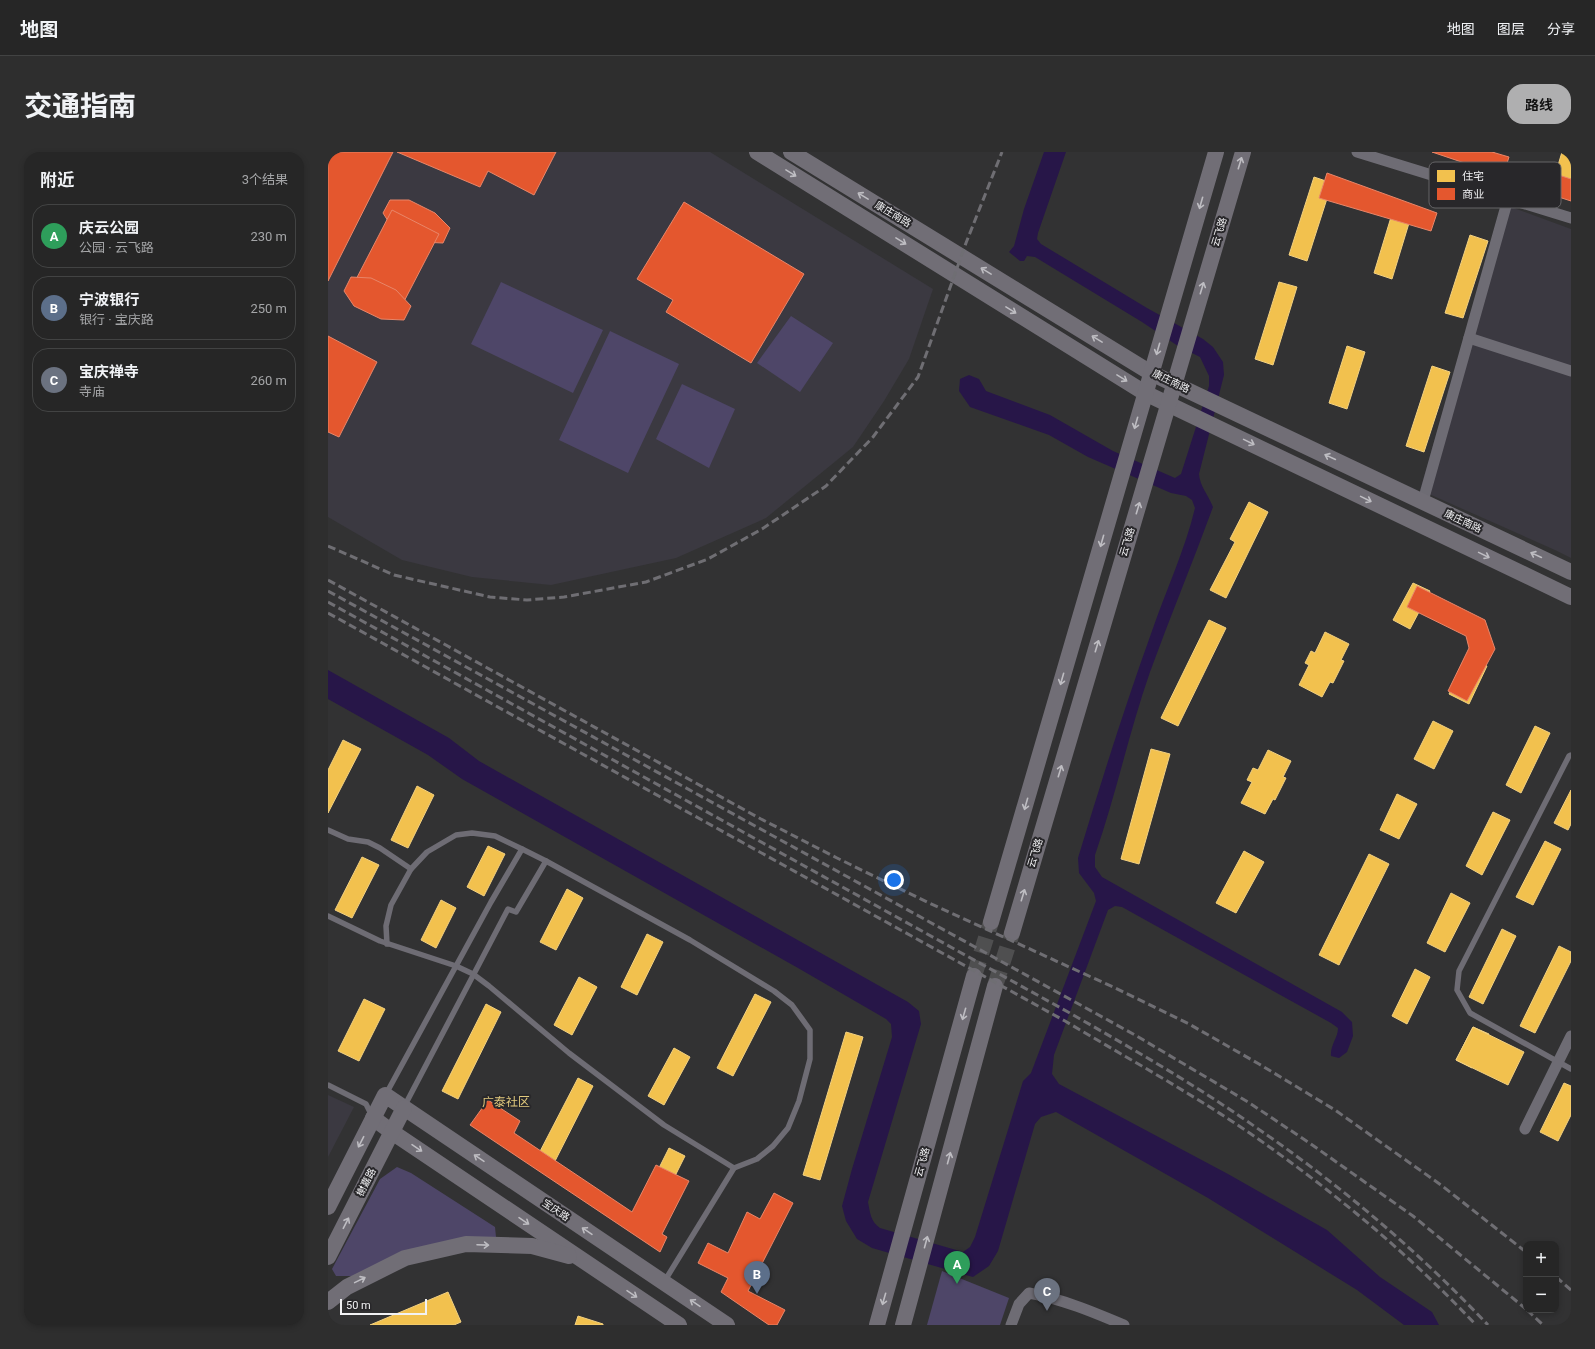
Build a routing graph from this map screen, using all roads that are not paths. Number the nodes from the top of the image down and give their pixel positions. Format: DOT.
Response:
graph roads {
  1 [pos="757,152"];
  2 [pos="791,152"];
  3 [pos="1216,152"];
  4 [pos="1243,152"];
  5 [pos="1356,152"];
  6 [pos="1429,175"];
  7 [pos="1505,208"];
  8 [pos="1539,208"];
  9 [pos="1571,218"];
  10 [pos="1571,221"];
  11 [pos="1468,338"];
  12 [pos="1571,371"];
  13 [pos="1151,372"];
  14 [pos="1174,383"];
  15 [pos="1145,393"];
  16 [pos="1168,404"];
  17 [pos="1423,501"];
  18 [pos="1571,572"];
  19 [pos="1571,597"];
  20 [pos="1571,755"];
  21 [pos="328,830"];
  22 [pos="522,849"];
  23 [pos="546,861"];
  24 [pos="411,869"];
  25 [pos="328,916"];
  26 [pos="991,922"];
  27 [pos="1012,933"];
  28 [pos="387,944"];
  29 [pos="456,966"];
  30 [pos="474,974"];
  31 [pos="974,976"];
  32 [pos="995,986"];
  33 [pos="1571,1036"];
  34 [pos="1558,1061"];
  35 [pos="1571,1068"];
  36 [pos="328,1085"];
  37 [pos="385,1095"];
  38 [pos="404,1108"];
  39 [pos="373,1118"];
  40 [pos="1525,1129"];
  41 [pos="392,1132"];
  42 [pos="734,1168"];
  43 [pos="328,1207"];
  44 [pos="328,1257"];
  45 [pos="581,1259"];
  46 [pos="664,1282"];
  47 [pos="328,1302"];
  48 [pos="679,1325"];
  49 [pos="727,1325"];
  50 [pos="877,1325"];
  51 [pos="903,1325"];
  52 [pos="1011,1325"];
  53 [pos="1124,1325"];
  1 -- 15 [label="main road, 康庄南路, one-way"];
  13 -- 2 [label="main road, 康庄南路, one-way"];
  3 -- 13 [label="main road, one-way"];
  14 -- 4 [label="main road, 云飞路, one-way"];
  5 -- 6 [label="street"];
  7 -- 11 [label="street"];
  8 -- 9 [label="street"];
  8 -- 10 [label="street"];
  11 -- 12 [label="street"];
  11 -- 17 [label="street"];
  13 -- 14 [label="main road, 康庄南路"];
  13 -- 15 [label="main road"];
  14 -- 16 [label="main road, 云飞路"];
  17 -- 14 [label="main road, 康庄南路, one-way"];
  15 -- 16 [label="main road, 康庄南路"];
  15 -- 26 [label="main road, one-way"];
  16 -- 19 [label="main road, 康庄南路, one-way"];
  27 -- 16 [label="main road, 云飞路, one-way"];
  18 -- 17 [label="main road, 康庄南路, one-way"];
  20 -- 34 [label="lane"];
  21 -- 24 [label="lane"];
  22 -- 23 [label="lane"];
  22 -- 24 [label="lane"];
  22 -- 29 [label="lane"];
  23 -- 30 [label="lane"];
  23 -- 42 [label="lane"];
  24 -- 28 [label="lane"];
  25 -- 28 [label="lane"];
  28 -- 29 [label="lane"];
  29 -- 30 [label="lane"];
  29 -- 37 [label="lane"];
  30 -- 38 [label="lane"];
  30 -- 42 [label="lane"];
  31 -- 50 [label="main road, 云飞路, one-way"];
  51 -- 32 [label="main road, one-way"];
  33 -- 34 [label="street"];
  34 -- 35 [label="lane"];
  34 -- 40 [label="street"];
  36 -- 39 [label="lane"];
  37 -- 38 [label="main road, 宝庆路"];
  37 -- 39 [label="main road"];
  38 -- 41 [label="main road, 榭嘉路"];
  46 -- 38 [label="main road, 宝庆路, one-way"];
  39 -- 41 [label="main road"];
  39 -- 43 [label="main road, one-way"];
  44 -- 41 [label="main road, 榭嘉路, one-way"];
  41 -- 45 [label="main road, one-way"];
  42 -- 46 [label="lane"];
  47 -- 45 [label="main road, one-way"];
  45 -- 48 [label="main road, one-way"];
  49 -- 46 [label="main road, 宝庆路, one-way"];
  52 -- 53 [label="street"];
}
